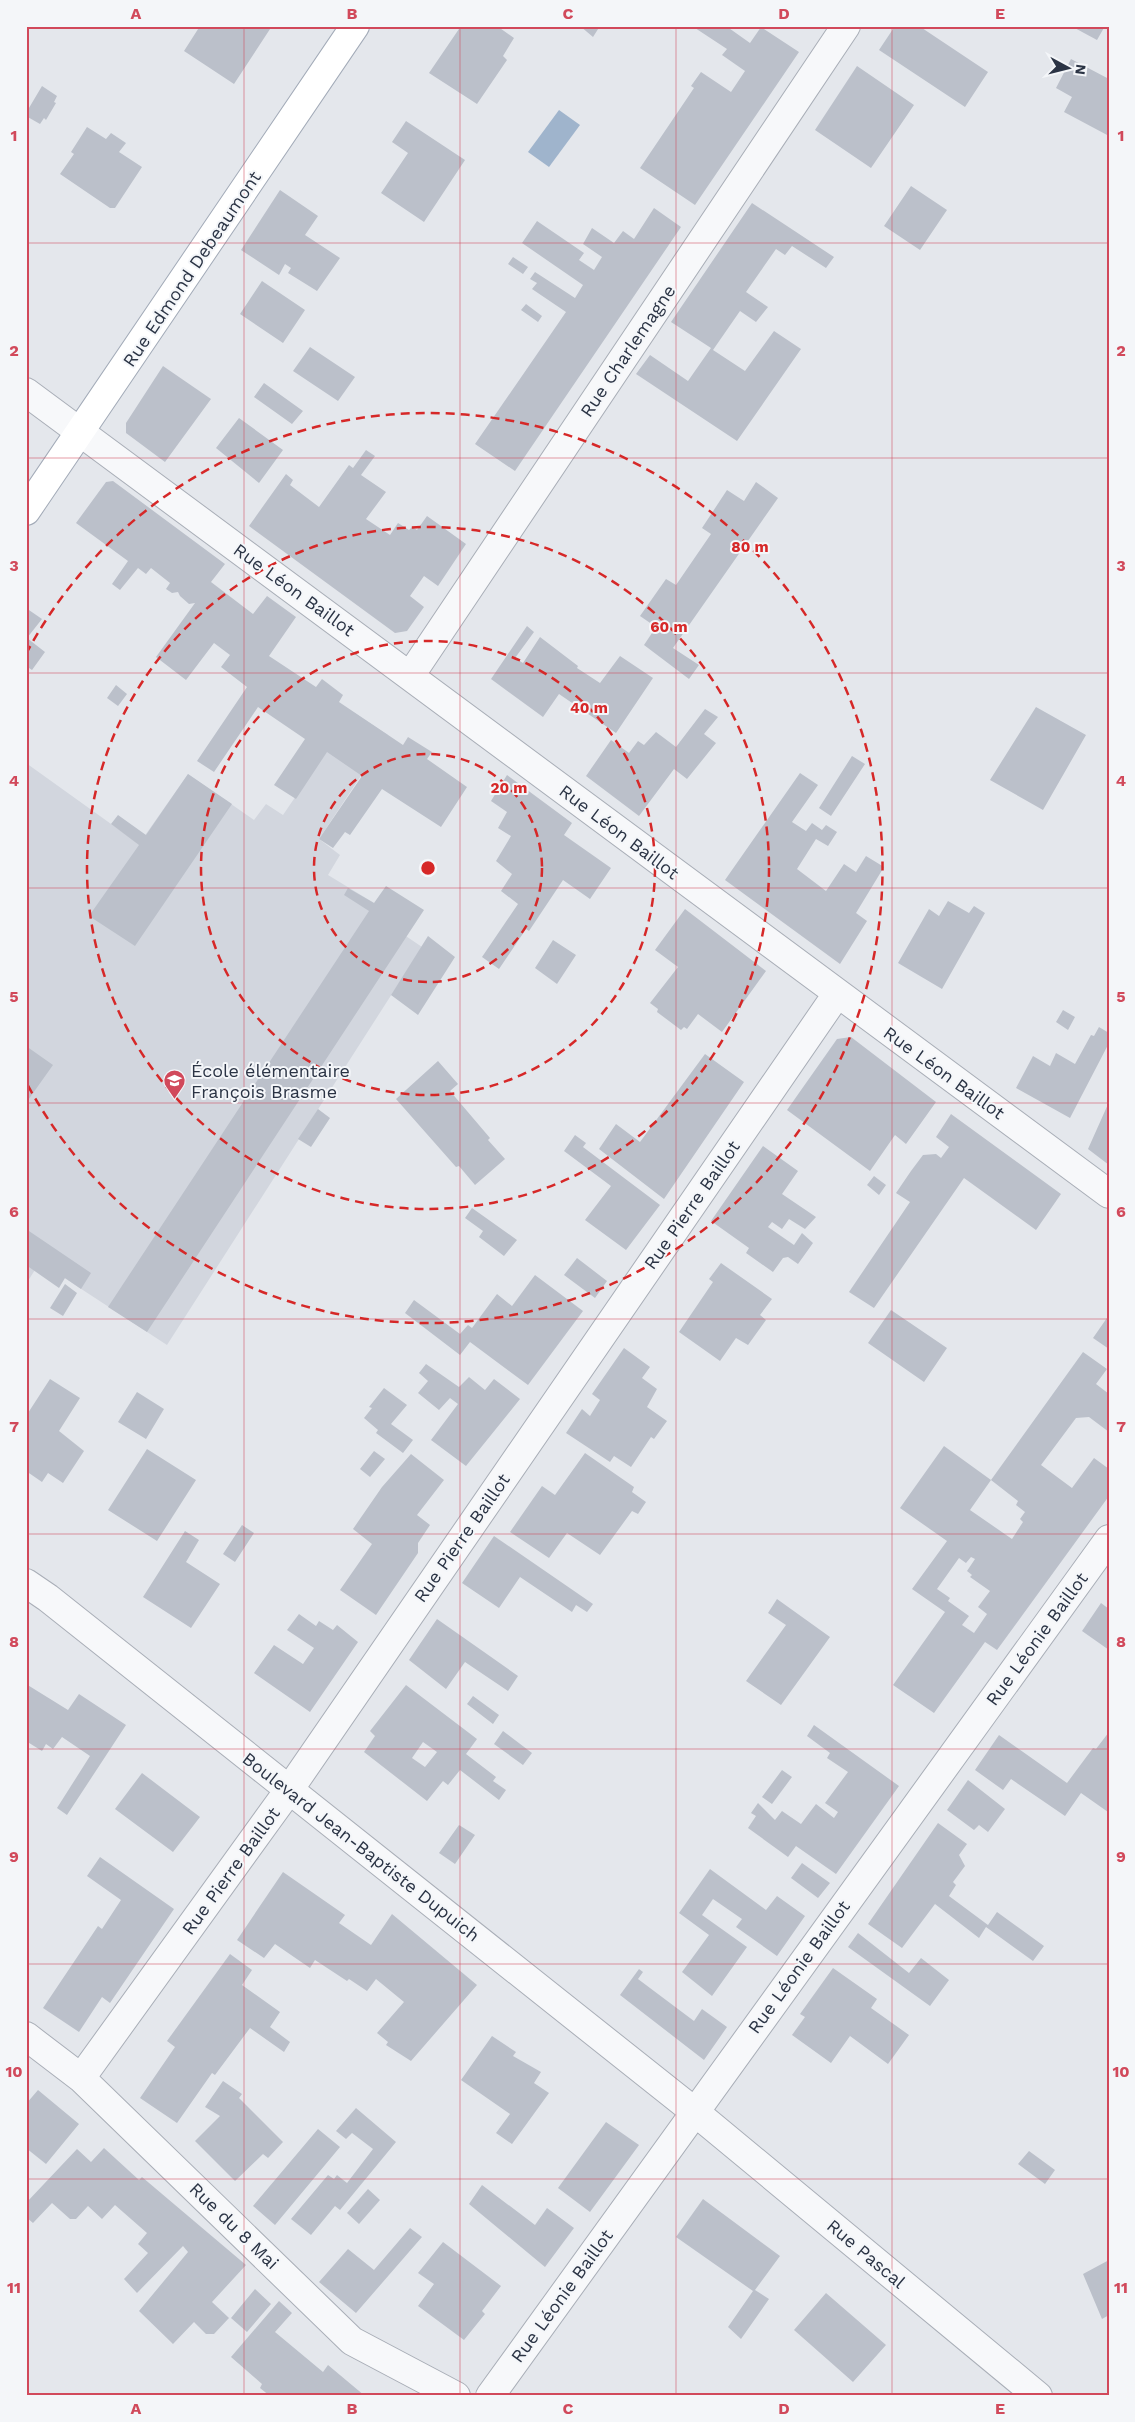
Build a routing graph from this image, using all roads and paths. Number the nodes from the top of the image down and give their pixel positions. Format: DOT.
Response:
graph roads {
  1 [pos="356,26"];
  2 [pos="846,26"];
  3 [pos="26,392"];
  4 [pos="81,433"];
  5 [pos="26,511"];
  6 [pos="410,676"];
  7 [pos="837,994"];
  8 [pos="1109,1194"];
  9 [pos="1109,1539"];
  10 [pos="26,1583"];
  11 [pos="289,1790"];
  12 [pos="26,2036"];
  13 [pos="81,2078"];
  14 [pos="695,2112"];
  15 [pos="456,2396"];
  16 [pos="490,2396"];
  17 [pos="1038,2396"];
  1 -- 4 [label="main road, Rue Edmond Debeaumont"];
  2 -- 6 [label="street, Rue Charlemagne"];
  3 -- 4 [label="street, Rue Léon Baillot"];
  4 -- 5 [label="main road, Rue Edmond Debeaumont"];
  4 -- 6 [label="street, Rue Léon Baillot"];
  6 -- 7 [label="street, Rue Léon Baillot"];
  7 -- 8 [label="street, Rue Léon Baillot"];
  7 -- 11 [label="street, Rue Pierre Baillot"];
  9 -- 14 [label="street, Rue Léonie Baillot"];
  10 -- 11 [label="street, Boulevard Jean-Baptiste Dupuich"];
  11 -- 13 [label="street, Rue Pierre Baillot"];
  11 -- 14 [label="street, Boulevard Jean-Baptiste Dupuich"];
  12 -- 13 [label="street, Rue du 8 Mai"];
  13 -- 15 [label="street, Rue du 8 Mai"];
  14 -- 16 [label="street, Rue Léonie Baillot"];
  14 -- 17 [label="street, Rue Pascal"];
}
